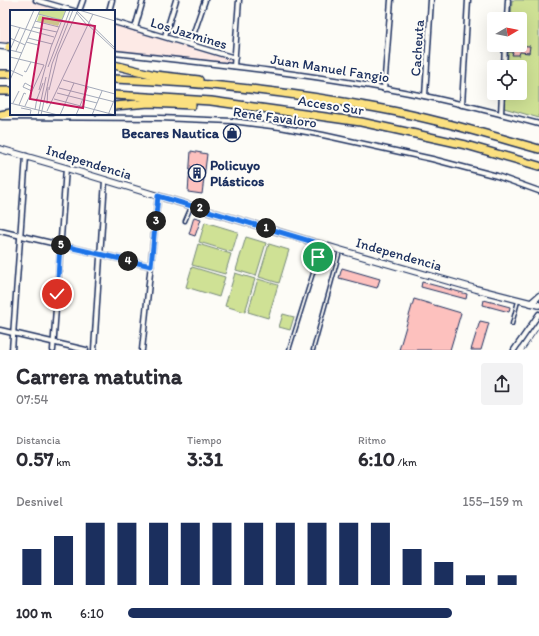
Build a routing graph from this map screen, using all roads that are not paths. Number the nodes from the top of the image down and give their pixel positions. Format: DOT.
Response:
graph roads {
  1 [pos="36,0"];
  2 [pos="83,0"];
  3 [pos="112,0"];
  4 [pos="143,0"];
  5 [pos="176,0"];
  6 [pos="205,0"];
  7 [pos="239,0"];
  8 [pos="391,0"];
  9 [pos="431,0"];
  10 [pos="468,0"];
  11 [pos="508,0"];
  12 [pos="53,2"];
  13 [pos="72,10"];
  14 [pos="79,10"];
  15 [pos="109,10"];
  16 [pos="507,12"];
  17 [pos="115,22"];
  18 [pos="135,28"];
  19 [pos="165,36"];
  20 [pos="190,44"];
  21 [pos="0,46"];
  22 [pos="10,47"];
  23 [pos="115,53"];
  24 [pos="235,58"];
  25 [pos="115,65"];
  26 [pos="234,66"];
  27 [pos="115,78"];
  28 [pos="384,89"];
  29 [pos="0,91"];
  30 [pos="10,92"];
  31 [pos="115,95"];
  32 [pos="294,95"];
  33 [pos="425,96"];
  34 [pos="502,100"];
  35 [pos="462,105"];
  36 [pos="115,106"];
  37 [pos="10,113"];
  38 [pos="501,114"];
  39 [pos="0,116"];
  40 [pos="539,124"];
  41 [pos="395,129"];
  42 [pos="0,149"];
  43 [pos="539,149"];
  44 [pos="26,156"];
  45 [pos="539,166"];
  46 [pos="66,168"];
  47 [pos="105,180"];
  48 [pos="539,191"];
  49 [pos="158,196"];
  50 [pos="192,206"];
  51 [pos="185,221"];
  52 [pos="0,231"];
  53 [pos="20,236"];
  54 [pos="320,244"];
  55 [pos="60,245"];
  56 [pos="340,250"];
  57 [pos="100,254"];
  58 [pos="151,266"];
  59 [pos="539,296"];
  60 [pos="518,300"];
  61 [pos="531,303"];
  62 [pos="539,305"];
  63 [pos="539,314"];
  64 [pos="512,324"];
  65 [pos="0,330"];
  66 [pos="13,333"];
  67 [pos="54,342"];
  68 [pos="12,350"];
  69 [pos="53,350"];
  70 [pos="86,350"];
  71 [pos="94,350"];
  72 [pos="142,350"];
  73 [pos="289,350"];
  74 [pos="313,350"];
  75 [pos="514,350"];
  1 -- 12 [label="street"];
  2 -- 14 [label="street"];
  3 -- 15 [label="street"];
  4 -- 18 [label="street"];
  5 -- 19 [label="street"];
  6 -- 20 [label="street"];
  7 -- 24 [label="street"];
  8 -- 28 [label="street"];
  9 -- 33 [label="street, Cacheuta"];
  10 -- 35 [label="street"];
  11 -- 16 [label="street"];
  12 -- 13 [label="street"];
  17 -- 18 [label="street, Los Jazmines"];
  18 -- 19 [label="street, Los Jazmines"];
  19 -- 20 [label="street, Los Jazmines"];
  20 -- 24 [label="street, Los Jazmines"];
  21 -- 22 [label="street"];
  23 -- 26 [label="street, Juan Manuel Fangio"];
  24 -- 26 [label="street"];
  25 -- 32 [label="highway"];
  26 -- 28 [label="street, Juan Manuel Fangio"];
  27 -- 32 [label="highway, Acceso Sur"];
  28 -- 33 [label="street, Juan Manuel Fangio"];
  29 -- 30 [label="highway"];
  31 -- 41 [label="highway, Acceso Sur"];
  32 -- 43 [label="highway, Acceso Sur"];
  33 -- 35 [label="street, Juan Manuel Fangio"];
  34 -- 38 [label="street"];
  35 -- 38 [label="street, Juan Manuel Fangio"];
  36 -- 41 [label="highway"];
  37 -- 39 [label="highway"];
  38 -- 40 [label="street, Juan Manuel Fangio"];
  39 -- 48 [label="street, René Favaloro"];
  41 -- 45 [label="highway, Acceso Sur"];
  42 -- 44 [label="street, Independencia"];
  44 -- 46 [label="street, Independencia"];
  44 -- 53 [label="street"];
  46 -- 47 [label="street, Independencia"];
  46 -- 55 [label="street"];
  47 -- 49 [label="street, Independencia"];
  47 -- 57 [label="street"];
  49 -- 50 [label="street, Independencia"];
  49 -- 58 [label="street"];
  50 -- 51 [label="lane"];
  50 -- 54 [label="street, Independencia"];
  52 -- 53 [label="street"];
  53 -- 55 [label="street"];
  53 -- 66 [label="street"];
  54 -- 56 [label="street, Independencia"];
  54 -- 73 [label="lane"];
  55 -- 57 [label="street"];
  55 -- 67 [label="street"];
  56 -- 60 [label="street, Independencia"];
  56 -- 74 [label="lane"];
  57 -- 58 [label="street"];
  57 -- 71 [label="street"];
  58 -- 72 [label="street"];
  59 -- 61 [label="street"];
  60 -- 61 [label="street, Independencia"];
  60 -- 64 [label="lane"];
  61 -- 62 [label="street, Independencia"];
  63 -- 75 [label="street"];
  65 -- 66 [label="street"];
  66 -- 67 [label="street"];
  66 -- 68 [label="street"];
  67 -- 69 [label="street"];
  67 -- 70 [label="street"];
}
